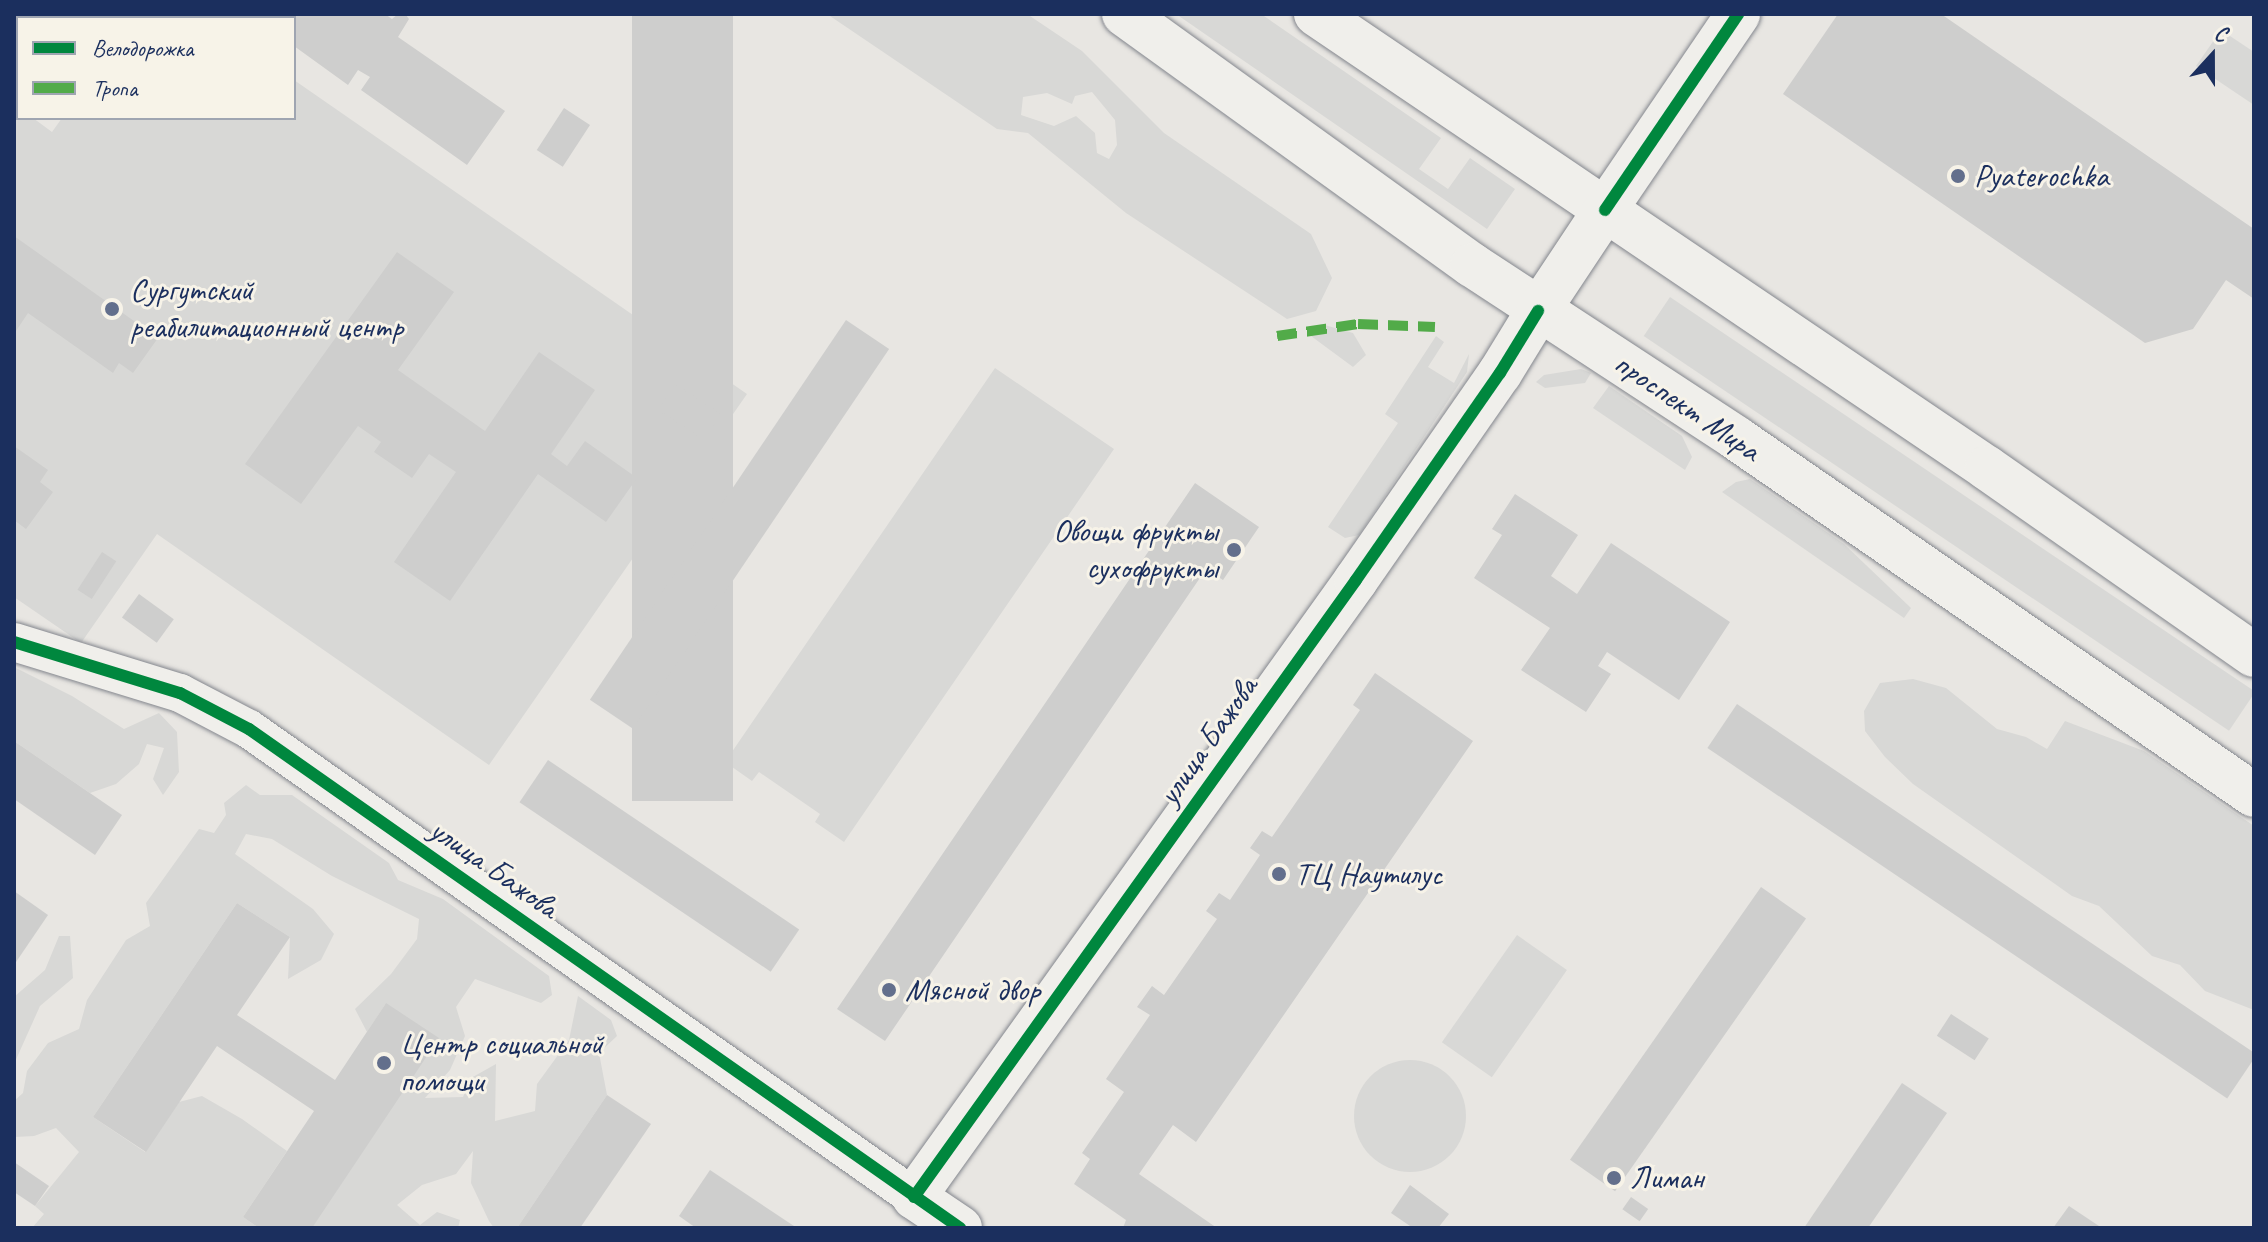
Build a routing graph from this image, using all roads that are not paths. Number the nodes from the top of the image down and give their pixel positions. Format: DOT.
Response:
graph roads {
  1 [pos="1124,14"];
  2 [pos="1316,14"];
  3 [pos="1738,14"];
  4 [pos="1605,210"];
  5 [pos="1538,311"];
  6 [pos="14,642"];
  7 [pos="2254,655"];
  8 [pos="2254,795"];
  9 [pos="914,1197"];
  10 [pos="960,1228"];
  1 -- 5 [label="main road, проспект Мира"];
  2 -- 4 [label="main road"];
  3 -- 4 [label="main road, улица Бажова"];
  4 -- 5 [label="main road, улица Бажова"];
  4 -- 7 [label="main road"];
  5 -- 8 [label="main road, проспект Мира"];
  5 -- 9 [label="main road, улица Бажова"];
  6 -- 9 [label="street, улица Бажова"];
  9 -- 10 [label="main road, улица Бажова"];
}
